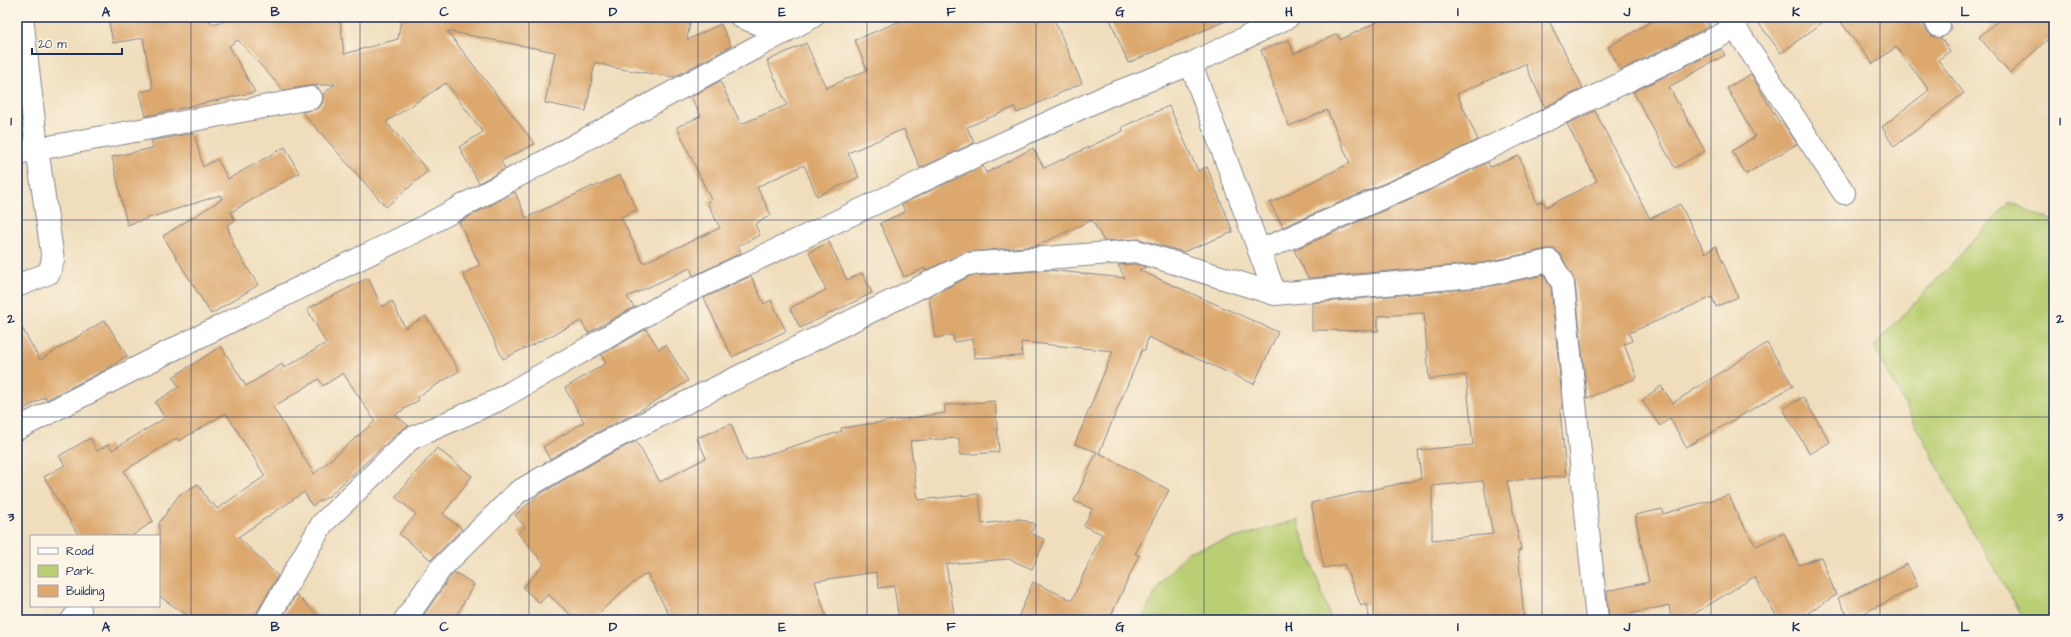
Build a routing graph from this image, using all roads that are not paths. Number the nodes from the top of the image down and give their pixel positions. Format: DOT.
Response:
graph roads {
  1 [pos="22,17"];
  2 [pos="741,17"];
  3 [pos="812,17"];
  4 [pos="1288,17"];
  5 [pos="1732,23"];
  6 [pos="784,34"];
  7 [pos="1190,64"];
  8 [pos="311,98"];
  9 [pos="27,151"];
  10 [pos="1844,194"];
  11 [pos="1260,251"];
  12 [pos="17,286"];
  13 [pos="1276,294"];
  14 [pos="17,429"];
  15 [pos="268,620"];
  16 [pos="405,620"];
  17 [pos="1597,620"];
  1 -- 9 [label="street"];
  2 -- 6 [label="street"];
  3 -- 6 [label="street"];
  4 -- 7 [label="street"];
  5 -- 10 [label="street"];
  5 -- 11 [label="street"];
  6 -- 14 [label="street"];
  7 -- 11 [label="street"];
  7 -- 15 [label="street"];
  8 -- 9 [label="street"];
  9 -- 12 [label="street"];
  11 -- 13 [label="street"];
  13 -- 16 [label="street"];
  13 -- 17 [label="street"];
}
